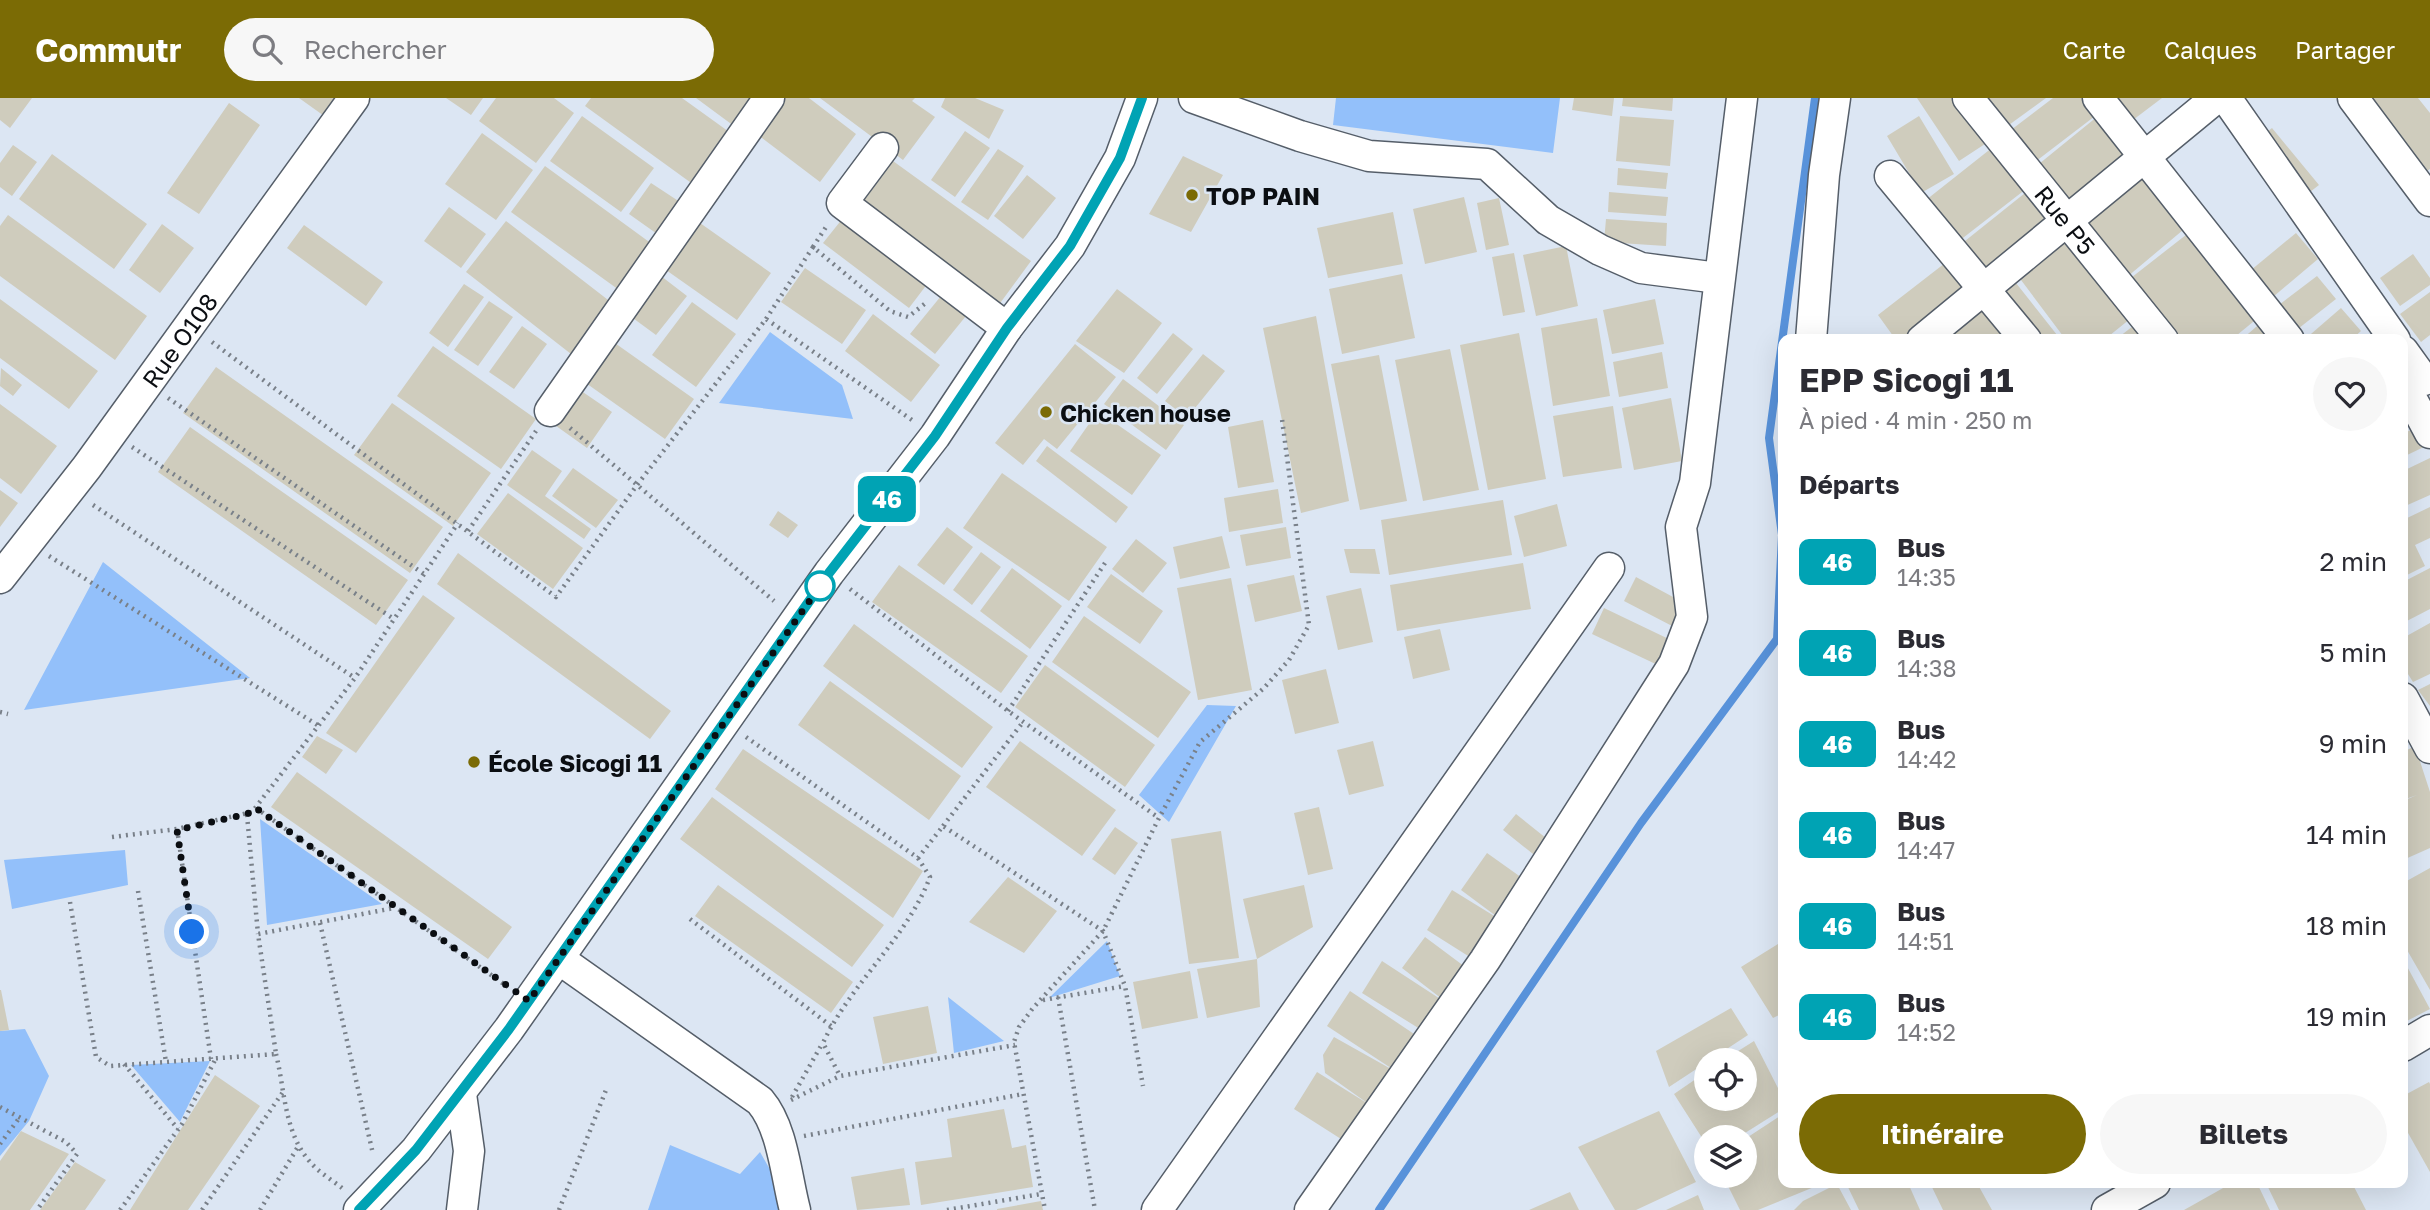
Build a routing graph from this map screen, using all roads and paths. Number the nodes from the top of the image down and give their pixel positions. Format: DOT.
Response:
graph roads {
  1 [pos="354,98"];
  2 [pos="769,98"];
  3 [pos="1142,98"];
  4 [pos="1194,98"];
  5 [pos="1742,98"];
  6 [pos="1835,98"];
  7 [pos="1968,98"];
  8 [pos="2098,98"];
  9 [pos="2216,98"];
  10 [pos="2226,98"];
  11 [pos="2353,98"];
  12 [pos="883,148"];
  13 [pos="2145,158"];
  14 [pos="1890,176"];
  15 [pos="2430,201"];
  16 [pos="2068,222"];
  17 [pos="1718,278"];
  18 [pos="941,280"];
  19 [pos="1983,290"];
  20 [pos="766,319"];
  21 [pos="188,325"];
  22 [pos="1007,328"];
  23 [pos="1811,334"];
  24 [pos="1929,334"];
  25 [pos="2021,334"];
  26 [pos="2158,334"];
  27 [pos="2284,334"];
  28 [pos="2391,334"];
  29 [pos="2408,364"];
  30 [pos="146,384"];
  31 [pos="2416,386"];
  32 [pos="550,411"];
  33 [pos="1282,419"];
  34 [pos="111,433"];
  35 [pos="2430,433"];
  36 [pos="935,436"];
  37 [pos="637,485"];
  38 [pos="69,489"];
  39 [pos="458,523"];
  40 [pos="468,531"];
  41 [pos="28,542"];
  42 [pos="1105,563"];
  43 [pos="1609,568"];
  44 [pos="829,573"];
  45 [pos="424,574"];
  46 [pos="0,578"];
  47 [pos="394,619"];
  48 [pos="796,620"];
  49 [pos="355,678"];
  50 [pos="2408,707"];
  51 [pos="1008,711"];
  52 [pos="0,712"];
  53 [pos="8,714"];
  54 [pos="726,722"];
  55 [pos="1023,722"];
  56 [pos="319,726"];
  57 [pos="2430,748"];
  58 [pos="256,808"];
  59 [pos="247,814"];
  60 [pos="943,826"];
  61 [pos="1154,827"];
  62 [pos="177,830"];
  63 [pos="112,837"];
  64 [pos="918,858"];
  65 [pos="138,891"];
  66 [pos="70,902"];
  67 [pos="394,908"];
  68 [pos="690,919"];
  69 [pos="320,923"];
  70 [pos="1103,931"];
  71 [pos="258,934"];
  72 [pos="559,959"];
  73 [pos="1125,986"];
  74 [pos="1058,997"];
  75 [pos="1041,1000"];
  76 [pos="529,1001"];
  77 [pos="831,1026"];
  78 [pos="2430,1031"];
  79 [pos="823,1043"];
  80 [pos="2408,1043"];
  81 [pos="1015,1045"];
  82 [pos="276,1054"];
  83 [pos="214,1059"];
  84 [pos="166,1062"];
  85 [pos="124,1063"];
  86 [pos="840,1076"];
  87 [pos="1143,1086"];
  88 [pos="285,1088"];
  89 [pos="606,1090"];
  90 [pos="461,1094"];
  91 [pos="1023,1094"];
  92 [pos="0,1107"];
  93 [pos="20,1117"];
  94 [pos="780,1121"];
  95 [pos="178,1129"];
  96 [pos="0,1144"];
  97 [pos="299,1145"];
  98 [pos="2146,1188"];
  99 [pos="1041,1194"];
  100 [pos="368,1201"];
  101 [pos="37,1210"];
  102 [pos="120,1210"];
  103 [pos="202,1210"];
  104 [pos="260,1210"];
  105 [pos="462,1210"];
  106 [pos="559,1210"];
  107 [pos="795,1210"];
  108 [pos="947,1210"];
  109 [pos="1045,1210"];
  110 [pos="1095,1210"];
  111 [pos="1157,1210"];
  112 [pos="1310,1210"];
  113 [pos="2106,1210"];
  1 -- 21 [label="street, Rue O108"];
  2 -- 32 [label="street"];
  3 -- 22 [label="street"];
  4 -- 17 [label="street"];
  5 -- 17 [label="street"];
  6 -- 23 [label="street"];
  7 -- 16 [label="street, Rue P5"];
  8 -- 13 [label="street"];
  9 -- 13 [label="street"];
  10 -- 28 [label="street"];
  11 -- 15 [label="street"];
  12 -- 18 [label="street"];
  13 -- 16 [label="street"];
  13 -- 27 [label="street"];
  14 -- 19 [label="street"];
  16 -- 19 [label="street"];
  16 -- 26 [label="street, Rue P5"];
  17 -- 112 [label="street"];
  18 -- 20 [label="path"];
  18 -- 22 [label="street"];
  19 -- 24 [label="street"];
  19 -- 25 [label="street"];
  20 -- 36 [label="path"];
  20 -- 37 [label="path"];
  21 -- 30 [label="street, Rue O108"];
  21 -- 39 [label="path"];
  22 -- 36 [label="street"];
  29 -- 31 [label="street"];
  30 -- 34 [label="street, Rue O108"];
  30 -- 45 [label="path"];
  31 -- 35 [label="street"];
  32 -- 37 [label="path"];
  32 -- 40 [label="path"];
  33 -- 61 [label="path"];
  34 -- 38 [label="street, Rue O108"];
  34 -- 47 [label="path"];
  36 -- 44 [label="street"];
  37 -- 40 [label="path"];
  37 -- 48 [label="path"];
  38 -- 41 [label="street, Rue O108"];
  38 -- 49 [label="path"];
  39 -- 40 [label="path"];
  39 -- 45 [label="path"];
  41 -- 46 [label="street, Rue O108"];
  41 -- 56 [label="path"];
  42 -- 51 [label="path"];
  43 -- 111 [label="street"];
  44 -- 48 [label="street"];
  44 -- 51 [label="path"];
  45 -- 47 [label="path"];
  47 -- 49 [label="path"];
  48 -- 54 [label="street"];
  49 -- 56 [label="path"];
  50 -- 57 [label="street"];
  51 -- 55 [label="path"];
  52 -- 53 [label="path"];
  54 -- 64 [label="path"];
  54 -- 72 [label="street"];
  55 -- 60 [label="path"];
  55 -- 61 [label="path"];
  56 -- 58 [label="path"];
  58 -- 59 [label="path"];
  58 -- 67 [label="path"];
  59 -- 62 [label="path"];
  59 -- 71 [label="path"];
  60 -- 64 [label="path"];
  60 -- 70 [label="path"];
  61 -- 70 [label="path"];
  62 -- 63 [label="path"];
  62 -- 83 [label="path"];
  64 -- 77 [label="path"];
  65 -- 84 [label="path"];
  66 -- 85 [label="path"];
  67 -- 69 [label="path"];
  67 -- 76 [label="path"];
  68 -- 77 [label="path"];
  69 -- 71 [label="path"];
  69 -- 100 [label="path"];
  70 -- 73 [label="path"];
  70 -- 75 [label="path"];
  71 -- 82 [label="path"];
  72 -- 76 [label="street"];
  72 -- 94 [label="street"];
  73 -- 74 [label="path"];
  73 -- 87 [label="path"];
  74 -- 75 [label="path"];
  74 -- 110 [label="path"];
  75 -- 81 [label="path"];
  76 -- 90 [label="street"];
  77 -- 79 [label="path"];
  78 -- 80 [label="street"];
  79 -- 86 [label="path"];
  79 -- 94 [label="path"];
  81 -- 86 [label="path"];
  81 -- 91 [label="path"];
  82 -- 83 [label="path"];
  82 -- 88 [label="path"];
  83 -- 84 [label="path"];
  83 -- 95 [label="path"];
  84 -- 85 [label="path"];
  85 -- 95 [label="path"];
  86 -- 94 [label="path"];
  88 -- 97 [label="path"];
  88 -- 103 [label="path"];
  89 -- 106 [label="path"];
  90 -- 100 [label="street"];
  90 -- 105 [label="street"];
  91 -- 94 [label="path"];
  91 -- 99 [label="path"];
  92 -- 93 [label="path"];
  93 -- 96 [label="path"];
  93 -- 101 [label="path"];
  94 -- 107 [label="street"];
  95 -- 102 [label="path"];
  97 -- 100 [label="path"];
  97 -- 104 [label="path"];
  98 -- 113 [label="street"];
  99 -- 108 [label="path"];
  99 -- 109 [label="path"];
}
